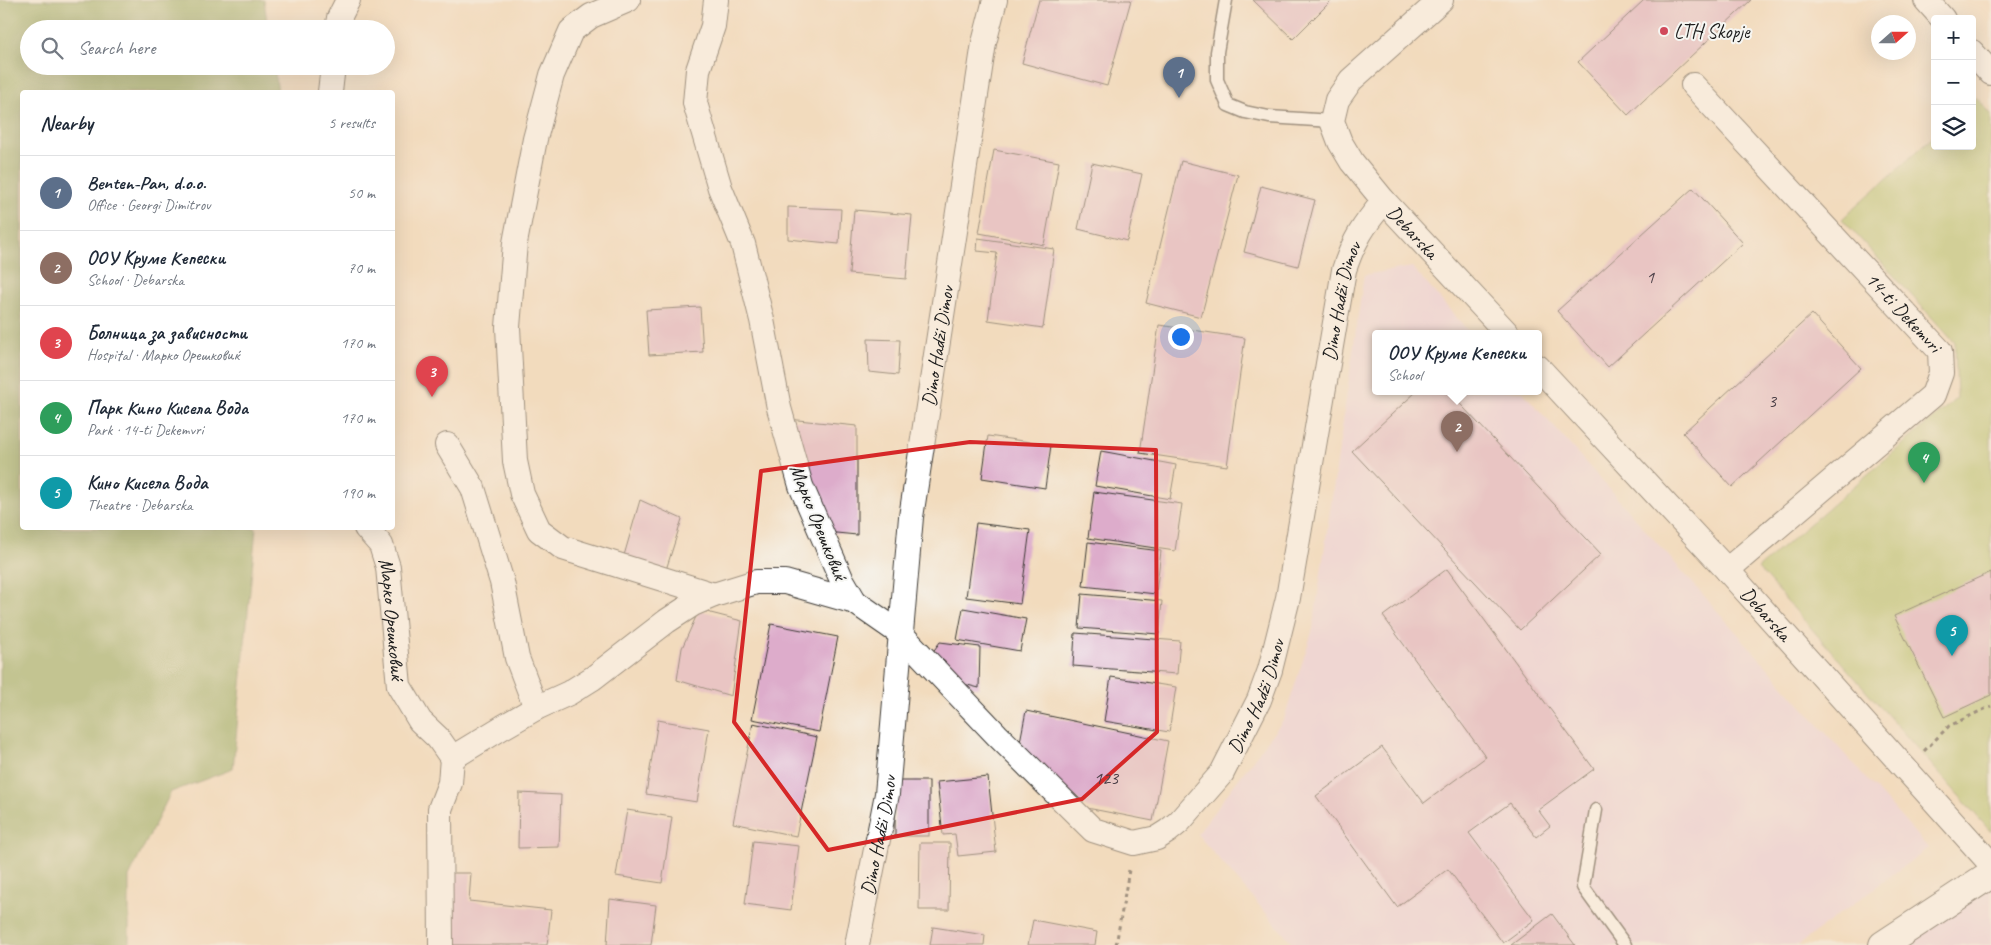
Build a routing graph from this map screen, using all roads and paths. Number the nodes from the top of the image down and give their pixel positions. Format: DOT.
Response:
graph roads {
  1 [pos="348,0"];
  2 [pos="628,0"];
  3 [pos="716,0"];
  4 [pos="995,0"];
  5 [pos="1226,0"];
  6 [pos="1440,0"];
  7 [pos="1926,0"];
  8 [pos="1939,15"];
  9 [pos="339,20"];
  10 [pos="1976,56"];
  11 [pos="1991,73"];
  12 [pos="331,75"];
  13 [pos="1693,85"];
  14 [pos="330,90"];
  15 [pos="1332,121"];
  16 [pos="1384,201"];
  17 [pos="1504,330"];
  18 [pos="1542,371"];
  19 [pos="447,445"];
  20 [pos="368,530"];
  21 [pos="1727,570"];
  22 [pos="714,595"];
  23 [pos="855,602"];
  24 [pos="901,634"];
  25 [pos="1991,706"];
  26 [pos="536,708"];
  27 [pos="452,758"];
  28 [pos="1906,769"];
  29 [pos="1596,810"];
  30 [pos="1134,843"];
  31 [pos="1991,864"];
  32 [pos="1991,874"];
  33 [pos="441,945"];
  34 [pos="857,945"];
  35 [pos="1116,945"];
  36 [pos="1625,945"];
  37 [pos="1883,945"];
  1 -- 9 [label="street"];
  2 -- 22 [label="street"];
  3 -- 23 [label="street, Марко Орешковиќ"];
  4 -- 24 [label="street, Dimo Hadži Dimov"];
  5 -- 15 [label="lane"];
  6 -- 15 [label="street"];
  7 -- 8 [label="street"];
  10 -- 11 [label="street"];
  12 -- 14 [label="street"];
  13 -- 21 [label="street, 14-ti Dekemvri"];
  15 -- 16 [label="street, Debarska"];
  16 -- 17 [label="street, Debarska"];
  16 -- 30 [label="street, Dimo Hadži Dimov"];
  18 -- 21 [label="street, Debarska"];
  19 -- 26 [label="street"];
  20 -- 27 [label="street, Марко Орешковиќ"];
  21 -- 28 [label="street, Debarska"];
  22 -- 23 [label="street, Марко Орешковиќ"];
  22 -- 26 [label="street, Марко Орешковиќ"];
  23 -- 24 [label="street"];
  24 -- 30 [label="street"];
  24 -- 34 [label="street, Dimo Hadži Dimov"];
  25 -- 28 [label="path"];
  26 -- 27 [label="street, Марко Орешковиќ"];
  27 -- 33 [label="street"];
  28 -- 31 [label="street, Debarska"];
  29 -- 36 [label="lane"];
  30 -- 35 [label="path"];
  32 -- 37 [label="street"];
}
